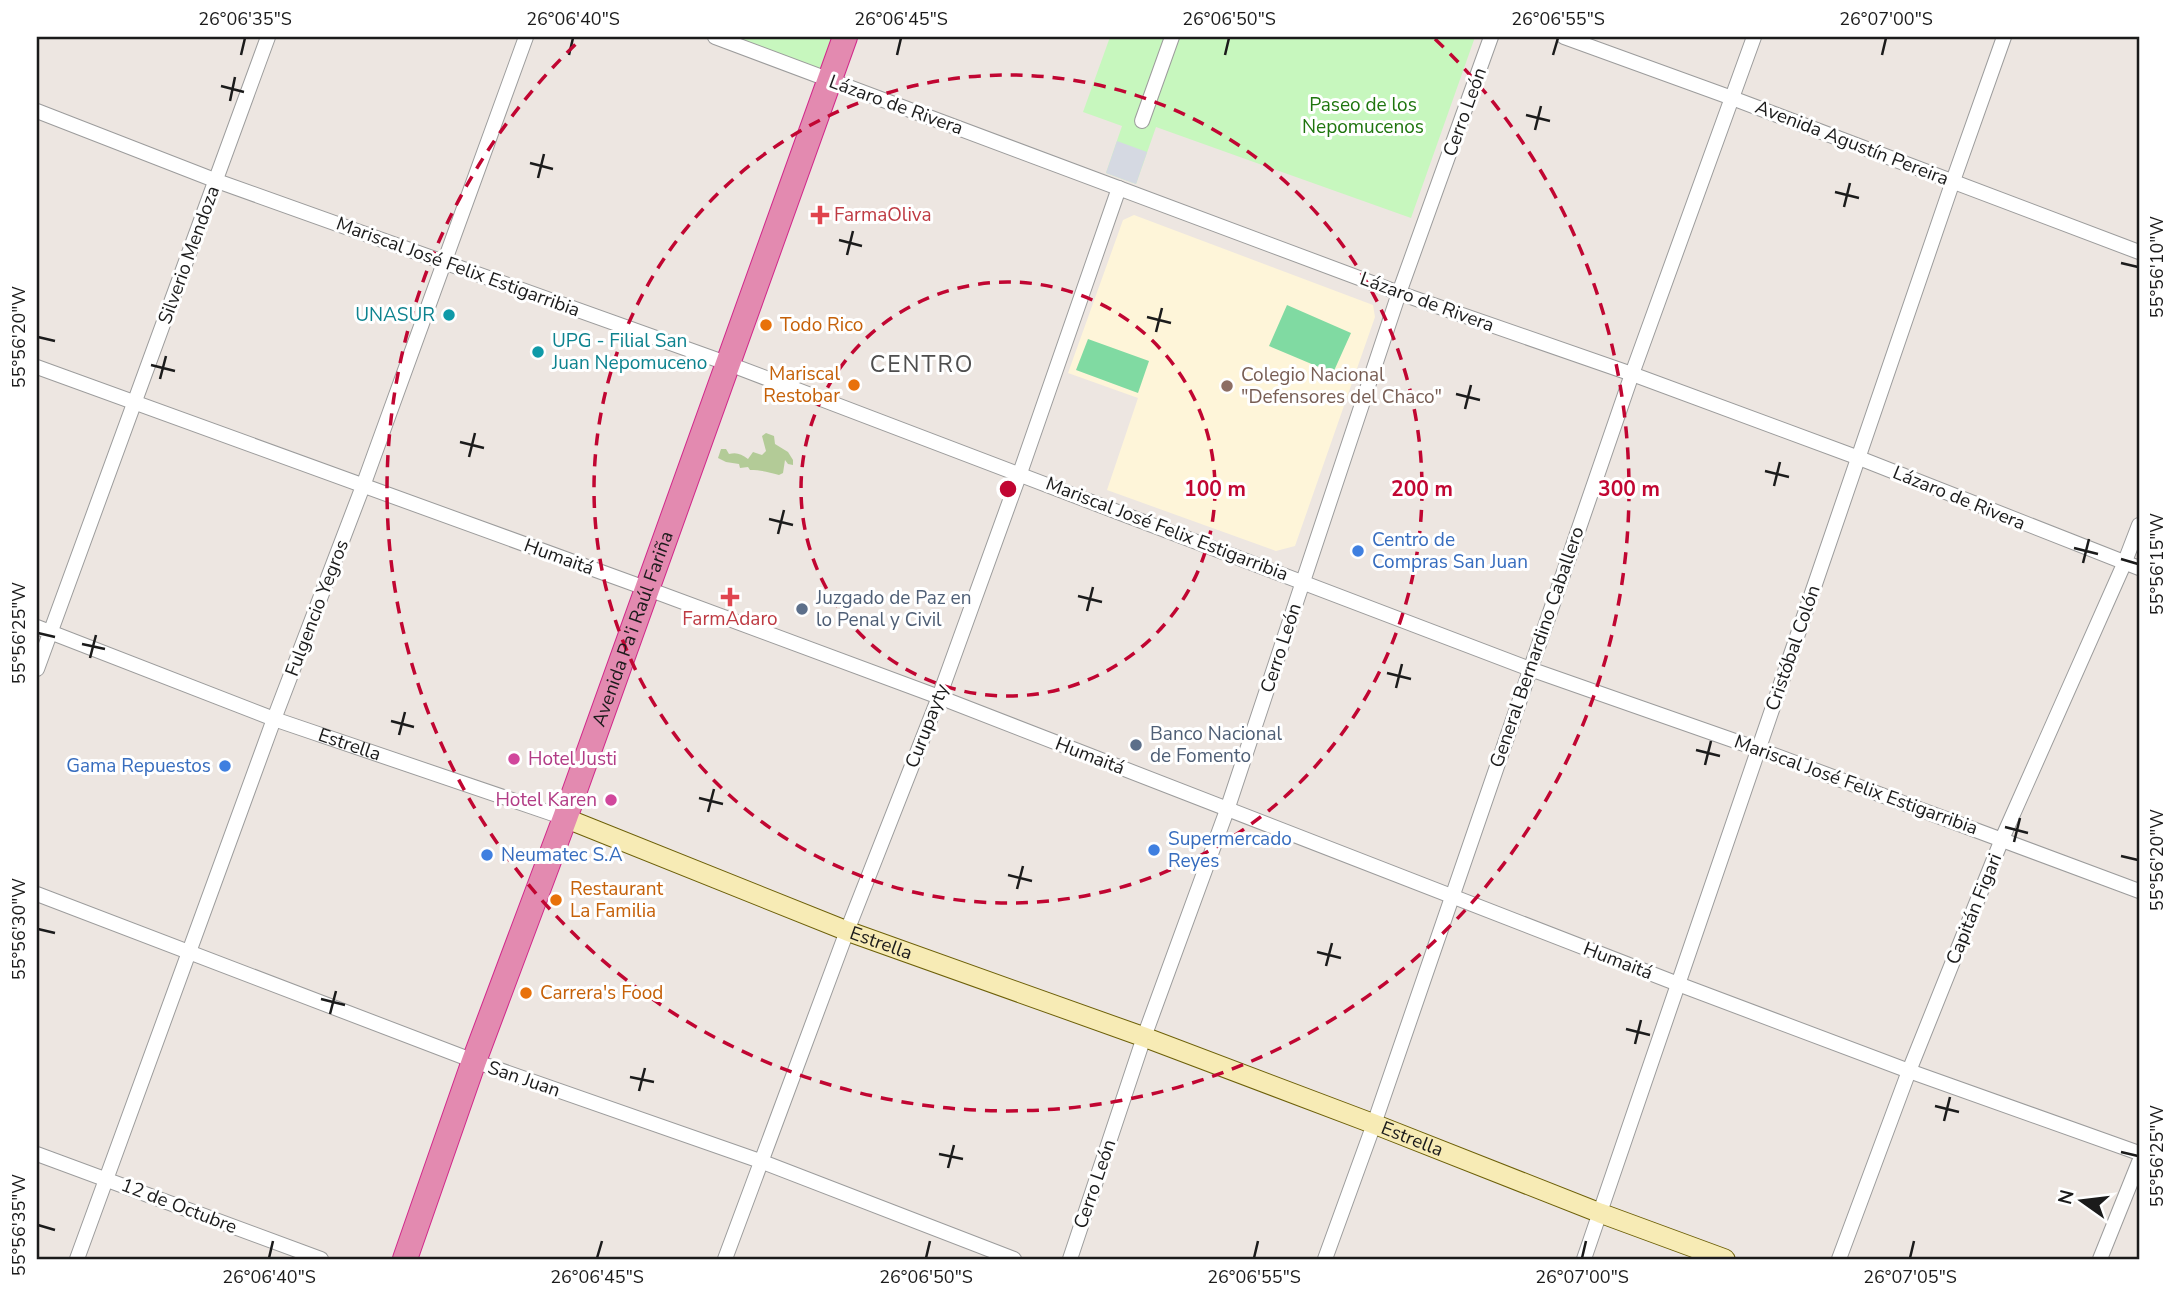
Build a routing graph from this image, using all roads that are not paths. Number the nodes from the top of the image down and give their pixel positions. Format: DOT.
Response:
graph roads {
  1 [pos="268,37"];
  2 [pos="526,37"];
  3 [pos="715,37"];
  4 [pos="845,37"];
  5 [pos="1172,37"];
  6 [pos="1492,37"];
  7 [pos="1564,37"];
  8 [pos="1754,37"];
  9 [pos="2004,37"];
  10 [pos="829,80"];
  11 [pos="1732,97"];
  12 [pos="37,111"];
  13 [pos="1142,121"];
  14 [pos="217,181"];
  15 [pos="1952,181"];
  16 [pos="1119,188"];
  17 [pos="2139,252"];
  18 [pos="445,262"];
  19 [pos="1399,293"];
  20 [pos="729,364"];
  21 [pos="37,368"];
  22 [pos="1632,374"];
  23 [pos="135,404"];
  24 [pos="1859,458"];
  25 [pos="1020,473"];
  26 [pos="363,486"];
  27 [pos="2139,525"];
  28 [pos="2124,564"];
  29 [pos="2139,568"];
  30 [pos="1303,581"];
  31 [pos="648,589"];
  32 [pos="44,630"];
  33 [pos="37,669"];
  34 [pos="1530,669"];
  35 [pos="939,697"];
  36 [pos="274,719"];
  37 [pos="1758,748"];
  38 [pos="1227,810"];
  39 [pos="565,818"];
  40 [pos="2002,839"];
  41 [pos="2139,891"];
  42 [pos="37,894"];
  43 [pos="1452,896"];
  44 [pos="847,930"];
  45 [pos="190,953"];
  46 [pos="1678,984"];
  47 [pos="1144,1037"];
  48 [pos="474,1061"];
  49 [pos="1909,1071"];
  50 [pos="1374,1124"];
  51 [pos="2139,1153"];
  52 [pos="37,1154"];
  53 [pos="760,1161"];
  54 [pos="2139,1162"];
  55 [pos="107,1179"];
  56 [pos="1600,1213"];
  57 [pos="77,1259"];
  58 [pos="321,1259"];
  59 [pos="405,1259"];
  60 [pos="725,1259"];
  61 [pos="1014,1259"];
  62 [pos="1070,1259"];
  63 [pos="1325,1259"];
  64 [pos="1584,1259"];
  65 [pos="1725,1259"];
  66 [pos="1839,1259"];
  67 [pos="2100,1259"];
  1 -- 14 [label="street, Silverio Mendoza"];
  2 -- 18 [label="street, Fulgencio Yegros"];
  3 -- 10 [label="street, Lázaro de Rivera"];
  4 -- 10 [label="highway, Avenida Pa'i Raúl Fariña"];
  5 -- 13 [label="street"];
  6 -- 19 [label="street, Cerro León"];
  7 -- 11 [label="street, Avenida Agustín Pereira"];
  8 -- 11 [label="street, General Bernardino Caballero"];
  9 -- 15 [label="street, Cristóbal Colón"];
  10 -- 16 [label="street, Lázaro de Rivera"];
  10 -- 20 [label="highway, Avenida Pa'i Raúl Fariña"];
  11 -- 15 [label="street, Avenida Agustín Pereira"];
  11 -- 22 [label="street, General Bernardino Caballero"];
  12 -- 14 [label="street, Mariscal José Felix Estigarribia"];
  14 -- 18 [label="street, Mariscal José Felix Estigarribia"];
  14 -- 23 [label="street, Silverio Mendoza"];
  15 -- 17 [label="street, Avenida Agustín Pereira"];
  15 -- 24 [label="street, Cristóbal Colón"];
  16 -- 19 [label="street, Lázaro de Rivera"];
  16 -- 25 [label="street, Curupayty"];
  18 -- 20 [label="street, Mariscal José Felix Estigarribia"];
  18 -- 26 [label="street, Fulgencio Yegros"];
  19 -- 22 [label="street, Lázaro de Rivera"];
  19 -- 30 [label="street, Cerro León"];
  20 -- 25 [label="street, Mariscal José Felix Estigarribia"];
  20 -- 31 [label="highway, Avenida Pa'i Raúl Fariña"];
  21 -- 23 [label="street, Humaitá"];
  22 -- 24 [label="street, Lázaro de Rivera"];
  22 -- 34 [label="street, General Bernardino Caballero"];
  23 -- 26 [label="street, Humaitá"];
  23 -- 32 [label="street, Silverio Mendoza"];
  24 -- 28 [label="street, Lázaro de Rivera"];
  24 -- 37 [label="street, Cristóbal Colón"];
  25 -- 30 [label="street, Mariscal José Felix Estigarribia"];
  25 -- 35 [label="street, Curupayty"];
  26 -- 31 [label="street, Humaitá"];
  26 -- 36 [label="street, Fulgencio Yegros"];
  27 -- 28 [label="street, Capitán Figari"];
  28 -- 29 [label="street, Lázaro de Rivera"];
  28 -- 40 [label="street, Capitán Figari"];
  30 -- 34 [label="street, Mariscal José Felix Estigarribia"];
  30 -- 38 [label="street, Cerro León"];
  31 -- 35 [label="street, Humaitá"];
  31 -- 39 [label="highway, Avenida Pa'i Raúl Fariña"];
  32 -- 33 [label="street, Silverio Mendoza"];
  32 -- 36 [label="street, Estrella"];
  34 -- 37 [label="street, Mariscal José Felix Estigarribia"];
  34 -- 43 [label="street, General Bernardino Caballero"];
  35 -- 38 [label="street, Humaitá"];
  35 -- 44 [label="street, Curupayty"];
  36 -- 39 [label="street, Estrella"];
  36 -- 45 [label="street, Fulgencio Yegros"];
  37 -- 40 [label="street, Mariscal José Felix Estigarribia"];
  37 -- 46 [label="street, Cristóbal Colón"];
  38 -- 43 [label="street, Humaitá"];
  38 -- 47 [label="street, Cerro León"];
  39 -- 44 [label="main road, Estrella"];
  39 -- 48 [label="highway, Avenida Pa'i Raúl Fariña"];
  40 -- 41 [label="street, Mariscal José Felix Estigarribia"];
  40 -- 49 [label="street, Capitán Figari"];
  42 -- 45 [label="street, San Juan"];
  43 -- 46 [label="street, Humaitá"];
  43 -- 50 [label="street, General Bernardino Caballero"];
  44 -- 47 [label="main road, Estrella"];
  44 -- 53 [label="street, Curupayty"];
  45 -- 48 [label="street, San Juan"];
  45 -- 55 [label="street, Fulgencio Yegros"];
  46 -- 49 [label="street, Humaitá"];
  46 -- 56 [label="street, Cristóbal Colón"];
  47 -- 50 [label="main road, Estrella"];
  47 -- 62 [label="street, Cerro León"];
  48 -- 53 [label="street, San Juan"];
  48 -- 59 [label="highway, Avenida Pa'i Raúl Fariña"];
  49 -- 51 [label="street, Humaitá"];
  49 -- 66 [label="street, Capitán Figari"];
  50 -- 56 [label="main road, Estrella"];
  50 -- 63 [label="street, General Bernardino Caballero"];
  52 -- 55 [label="street, 12 de Octubre"];
  53 -- 60 [label="street, Curupayty"];
  53 -- 61 [label="street, San Juan"];
  54 -- 67 [label="street"];
  55 -- 57 [label="street, Fulgencio Yegros"];
  55 -- 58 [label="street, 12 de Octubre"];
  56 -- 64 [label="street, Cristóbal Colón"];
  56 -- 65 [label="main road, Estrella"];
}
